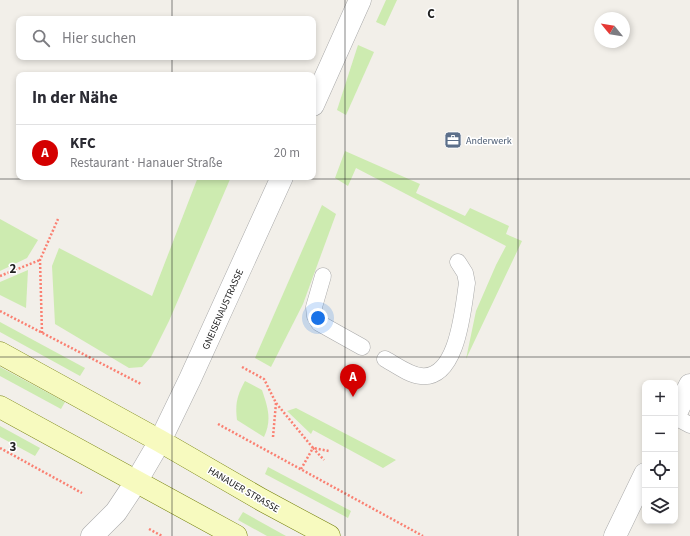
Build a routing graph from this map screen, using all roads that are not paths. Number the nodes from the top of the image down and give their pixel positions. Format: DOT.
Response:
graph roads {
  1 [pos="360,0"];
  2 [pos="316,98"];
  3 [pos="281,180"];
  4 [pos="458,262"];
  5 [pos="323,276"];
  6 [pos="362,347"];
  7 [pos="0,353"];
  8 [pos="385,359"];
  9 [pos="690,385"];
  10 [pos="0,407"];
  11 [pos="678,410"];
  12 [pos="678,418"];
  13 [pos="690,425"];
  14 [pos="160,441"];
  15 [pos="642,480"];
  16 [pos="136,482"];
  17 [pos="92,536"];
  18 [pos="236,536"];
  19 [pos="329,536"];
  20 [pos="614,536"];
  1 -- 2 [label="street"];
  3 -- 14 [label="street, GNEISENAUSTRASSE"];
  4 -- 8 [label="lane"];
  5 -- 6 [label="lane"];
  7 -- 14 [label="main road, HANAUER STRASSE"];
  9 -- 11 [label="street"];
  10 -- 16 [label="main road"];
  12 -- 13 [label="lane"];
  14 -- 16 [label="street"];
  14 -- 19 [label="main road, HANAUER STRASSE"];
  15 -- 20 [label="street"];
  16 -- 17 [label="street"];
  16 -- 18 [label="main road"];
}
